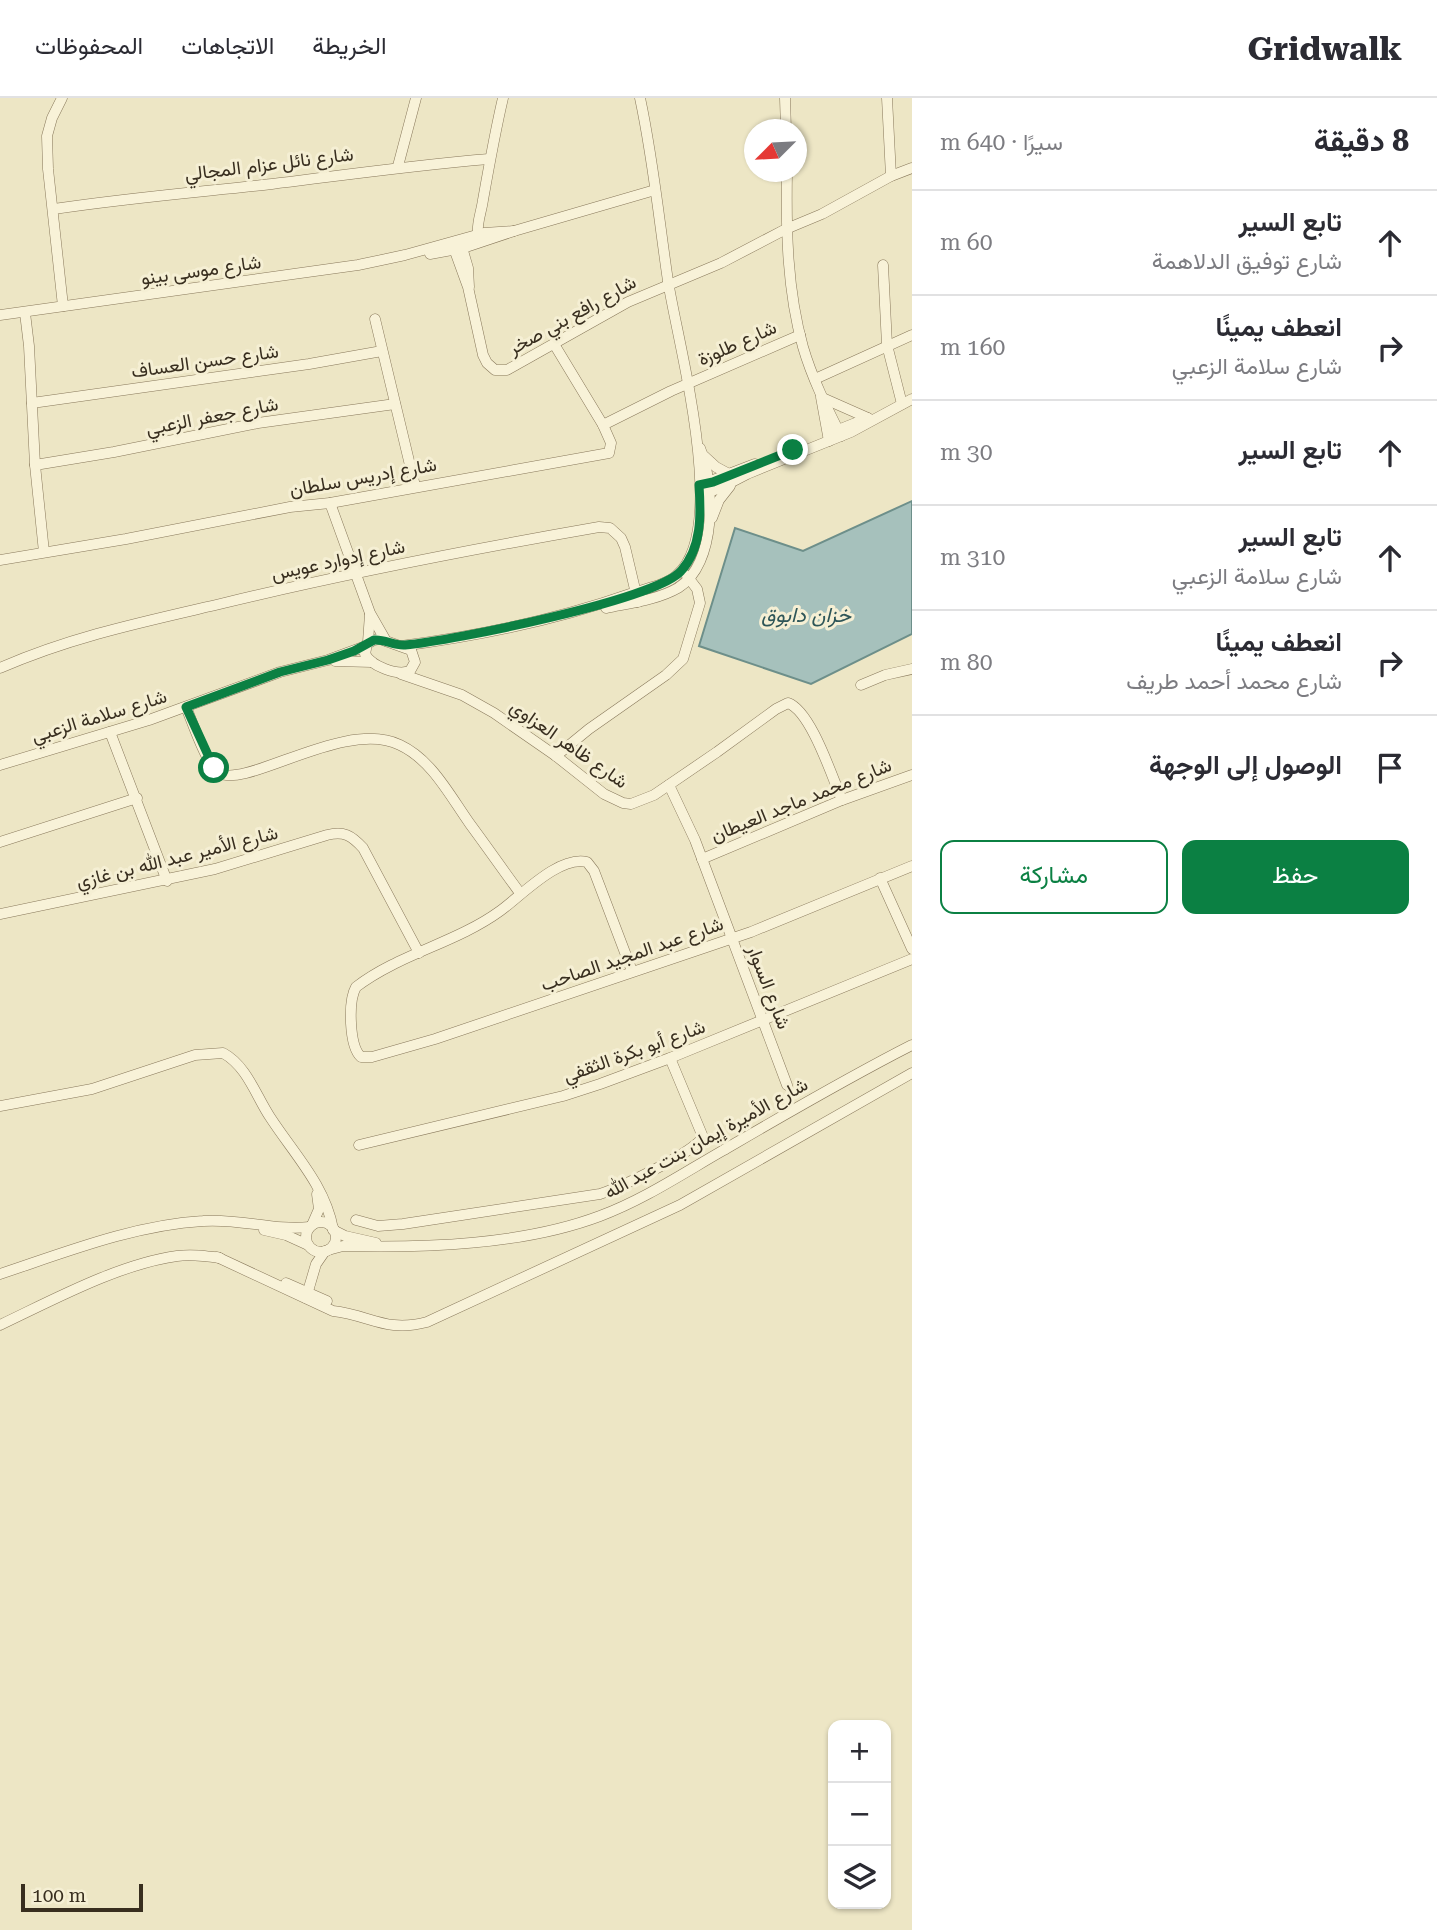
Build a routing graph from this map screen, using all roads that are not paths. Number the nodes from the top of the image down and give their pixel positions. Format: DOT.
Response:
graph roads {
  1 [pos="62,98"];
  2 [pos="416,98"];
  3 [pos="503,98"];
  4 [pos="640,98"];
  5 [pos="785,98"];
  6 [pos="887,98"];
  7 [pos="786,119"];
  8 [pos="489,159"];
  9 [pos="398,166"];
  10 [pos="912,168"];
  11 [pos="891,176"];
  12 [pos="787,182"];
  13 [pos="655,190"];
  14 [pos="54,209"];
  15 [pos="786,229"];
  16 [pos="481,238"];
  17 [pos="457,245"];
  18 [pos="883,265"];
  19 [pos="669,285"];
  20 [pos="64,306"];
  21 [pos="25,313"];
  22 [pos="0,315"];
  23 [pos="375,319"];
  24 [pos="912,334"];
  25 [pos="800,335"];
  26 [pos="554,344"];
  27 [pos="887,345"];
  28 [pos="382,351"];
  29 [pos="815,379"];
  30 [pos="688,383"];
  31 [pos="823,396"];
  32 [pos="907,402"];
  33 [pos="32,403"];
  34 [pos="396,404"];
  35 [pos="873,418"];
  36 [pos="603,425"];
  37 [pos="839,433"];
  38 [pos="828,438"];
  39 [pos="697,441"];
  40 [pos="702,454"];
  41 [pos="35,465"];
  42 [pos="732,477"];
  43 [pos="415,486"];
  44 [pos="704,489"];
  45 [pos="330,503"];
  46 [pos="708,528"];
  47 [pos="44,552"];
  48 [pos="0,560"];
  49 [pos="682,571"];
  50 [pos="357,572"];
  51 [pos="690,579"];
  52 [pos="637,597"];
  53 [pos="370,613"];
  54 [pos="386,641"];
  55 [pos="432,642"];
  56 [pos="367,644"];
  57 [pos="401,646"];
  58 [pos="328,660"];
  59 [pos="415,661"];
  60 [pos="372,662"];
  61 [pos="0,668"];
  62 [pos="912,668"];
  63 [pos="401,674"];
  64 [pos="433,684"];
  65 [pos="861,685"];
  66 [pos="186,707"];
  67 [pos="110,732"];
  68 [pos="556,756"];
  69 [pos="0,765"];
  70 [pos="912,775"];
  71 [pos="669,785"];
  72 [pos="137,798"];
  73 [pos="842,800"];
  74 [pos="0,842"];
  75 [pos="702,859"];
  76 [pos="912,866"];
  77 [pos="880,878"];
  78 [pos="167,881"];
  79 [pos="520,893"];
  80 [pos="0,914"];
  81 [pos="732,939"];
  82 [pos="912,949"];
  83 [pos="419,953"];
  84 [pos="912,959"];
  85 [pos="632,971"];
  86 [pos="762,1020"];
  87 [pos="912,1045"];
  88 [pos="670,1058"];
  89 [pos="912,1073"];
  90 [pos="787,1085"];
  91 [pos="0,1106"];
  92 [pos="359,1145"];
  93 [pos="308,1171"];
  94 [pos="356,1220"];
  95 [pos="311,1226"];
  96 [pos="162,1227"];
  97 [pos="333,1230"];
  98 [pos="383,1245"];
  99 [pos="309,1246"];
  100 [pos="326,1251"];
  101 [pos="0,1274"];
  102 [pos="303,1294"];
  103 [pos="0,1325"];
  1 -- 14 [label="street"];
  2 -- 9 [label="street"];
  3 -- 8 [label="street"];
  4 -- 13 [label="street"];
  5 -- 7 [label="street"];
  6 -- 11 [label="street"];
  8 -- 9 [label="street, شارع نائل عزام المجالي"];
  8 -- 16 [label="street"];
  9 -- 14 [label="street, شارع نائل عزام المجالي"];
  10 -- 11 [label="street, شارع رافع بني صخر"];
  11 -- 15 [label="street, شارع رافع بني صخر"];
  12 -- 15 [label="street"];
  13 -- 16 [label="street, شارع موسى بينو"];
  13 -- 19 [label="street"];
  14 -- 20 [label="street"];
  15 -- 19 [label="street, شارع رافع بني صخر"];
  15 -- 25 [label="street"];
  16 -- 17 [label="street, شارع موسى بينو"];
  17 -- 20 [label="street, شارع موسى بينو"];
  17 -- 26 [label="street, شارع رافع بني صخر"];
  18 -- 27 [label="street"];
  19 -- 26 [label="street, شارع رافع بني صخر"];
  19 -- 30 [label="street"];
  20 -- 21 [label="street, شارع موسى بينو"];
  21 -- 22 [label="street, شارع موسى بينو"];
  21 -- 33 [label="street"];
  23 -- 28 [label="street"];
  24 -- 27 [label="street"];
  25 -- 29 [label="street"];
  25 -- 30 [label="street, شارع طلوزة"];
  26 -- 36 [label="street, شارع إدريس سلطان"];
  27 -- 29 [label="street"];
  27 -- 32 [label="street"];
  28 -- 33 [label="street, شارع حسن العساف"];
  28 -- 34 [label="street"];
  29 -- 31 [label="street"];
  30 -- 36 [label="street, شارع طلوزة"];
  30 -- 39 [label="street"];
  31 -- 35 [label="street"];
  31 -- 37 [label="street"];
  31 -- 38 [label="street"];
  32 -- 35 [label="street"];
  33 -- 41 [label="street"];
  34 -- 41 [label="street, شارع جعفر الزعبي"];
  34 -- 43 [label="street"];
  35 -- 37 [label="street"];
  36 -- 43 [label="street, شارع إدريس سلطان"];
  37 -- 38 [label="street"];
  38 -- 42 [label="street"];
  39 -- 40 [label="street"];
  39 -- 44 [label="street"];
  40 -- 42 [label="street"];
  40 -- 44 [label="street"];
  41 -- 47 [label="street"];
  42 -- 44 [label="street"];
  42 -- 46 [label="street"];
  43 -- 45 [label="street, شارع إدريس سلطان"];
  44 -- 46 [label="street"];
  44 -- 49 [label="street"];
  45 -- 47 [label="street, شارع إدريس سلطان"];
  45 -- 50 [label="street"];
  46 -- 51 [label="street"];
  47 -- 48 [label="street, شارع إدريس سلطان"];
  49 -- 51 [label="street"];
  49 -- 52 [label="street"];
  50 -- 52 [label="street, شارع إدوارد عويس"];
  50 -- 53 [label="street"];
  50 -- 61 [label="street, شارع إدوارد عويس"];
  51 -- 52 [label="street"];
  51 -- 68 [label="street"];
  52 -- 55 [label="street"];
  53 -- 54 [label="street"];
  53 -- 56 [label="street"];
  54 -- 56 [label="street, شارع سلامة الزعبي"];
  54 -- 57 [label="street"];
  55 -- 57 [label="street"];
  55 -- 59 [label="street"];
  56 -- 58 [label="street, شارع سلامة الزعبي"];
  56 -- 60 [label="street"];
  57 -- 59 [label="street, شارع ظاهر العزاوي"];
  58 -- 60 [label="street, شارع سلامة الزعبي"];
  58 -- 66 [label="street, شارع سلامة الزعبي"];
  59 -- 63 [label="street"];
  59 -- 64 [label="street, شارع ظاهر العزاوي"];
  60 -- 63 [label="street, شارع سلامة الزعبي"];
  62 -- 65 [label="street"];
  63 -- 64 [label="street, شارع ظاهر العزاوي"];
  64 -- 68 [label="street, شارع ظاهر العزاوي"];
  66 -- 67 [label="street, شارع سلامة الزعبي"];
  66 -- 79 [label="street"];
  67 -- 69 [label="street, شارع سلامة الزعبي"];
  67 -- 72 [label="street"];
  68 -- 71 [label="street, شارع ظاهر العزاوي"];
  70 -- 73 [label="street, شارع محمد ماجد العيطان"];
  71 -- 73 [label="street, شارع ظاهر العزاوي"];
  71 -- 75 [label="street, شارع السوار"];
  72 -- 74 [label="street"];
  72 -- 78 [label="street"];
  73 -- 75 [label="street, شارع محمد ماجد العيطان"];
  75 -- 81 [label="street, شارع السوار"];
  76 -- 77 [label="street, شارع عبد المجيد الصاحب"];
  77 -- 81 [label="street, شارع عبد المجيد الصاحب"];
  77 -- 82 [label="street"];
  78 -- 80 [label="street, شارع الأمير عبد الله بن غازي"];
  78 -- 83 [label="street, شارع الأمير عبد الله بن غازي"];
  79 -- 83 [label="street"];
  79 -- 85 [label="street"];
  81 -- 85 [label="street, شارع عبد المجيد الصاحب"];
  81 -- 86 [label="street, شارع السوار"];
  83 -- 85 [label="street, شارع عبد المجيد الصاحب"];
  84 -- 86 [label="street, شارع أبو بكرة الثقفي"];
  86 -- 88 [label="street, شارع أبو بكرة الثقفي"];
  86 -- 90 [label="street, شارع السوار"];
  87 -- 98 [label="street, شارع الأميرة إيمان بنت عبد الله"];
  88 -- 92 [label="street, شارع أبو بكرة الثقفي"];
  88 -- 94 [label="street, شارع الأميرة إيمان بنت عبد الله"];
  89 -- 102 [label="street"];
  91 -- 93 [label="street"];
  93 -- 95 [label="street"];
  93 -- 97 [label="street"];
  95 -- 96 [label="street"];
  95 -- 97 [label="street"];
  95 -- 99 [label="street"];
  96 -- 99 [label="street"];
  96 -- 101 [label="street"];
  97 -- 98 [label="street, شارع الأميرة إيمان بنت عبد الله"];
  97 -- 100 [label="street"];
  98 -- 100 [label="street, شارع الأميرة إيمان بنت عبد الله"];
  99 -- 100 [label="street"];
  99 -- 102 [label="street"];
  100 -- 102 [label="street"];
  102 -- 103 [label="street"];
}
